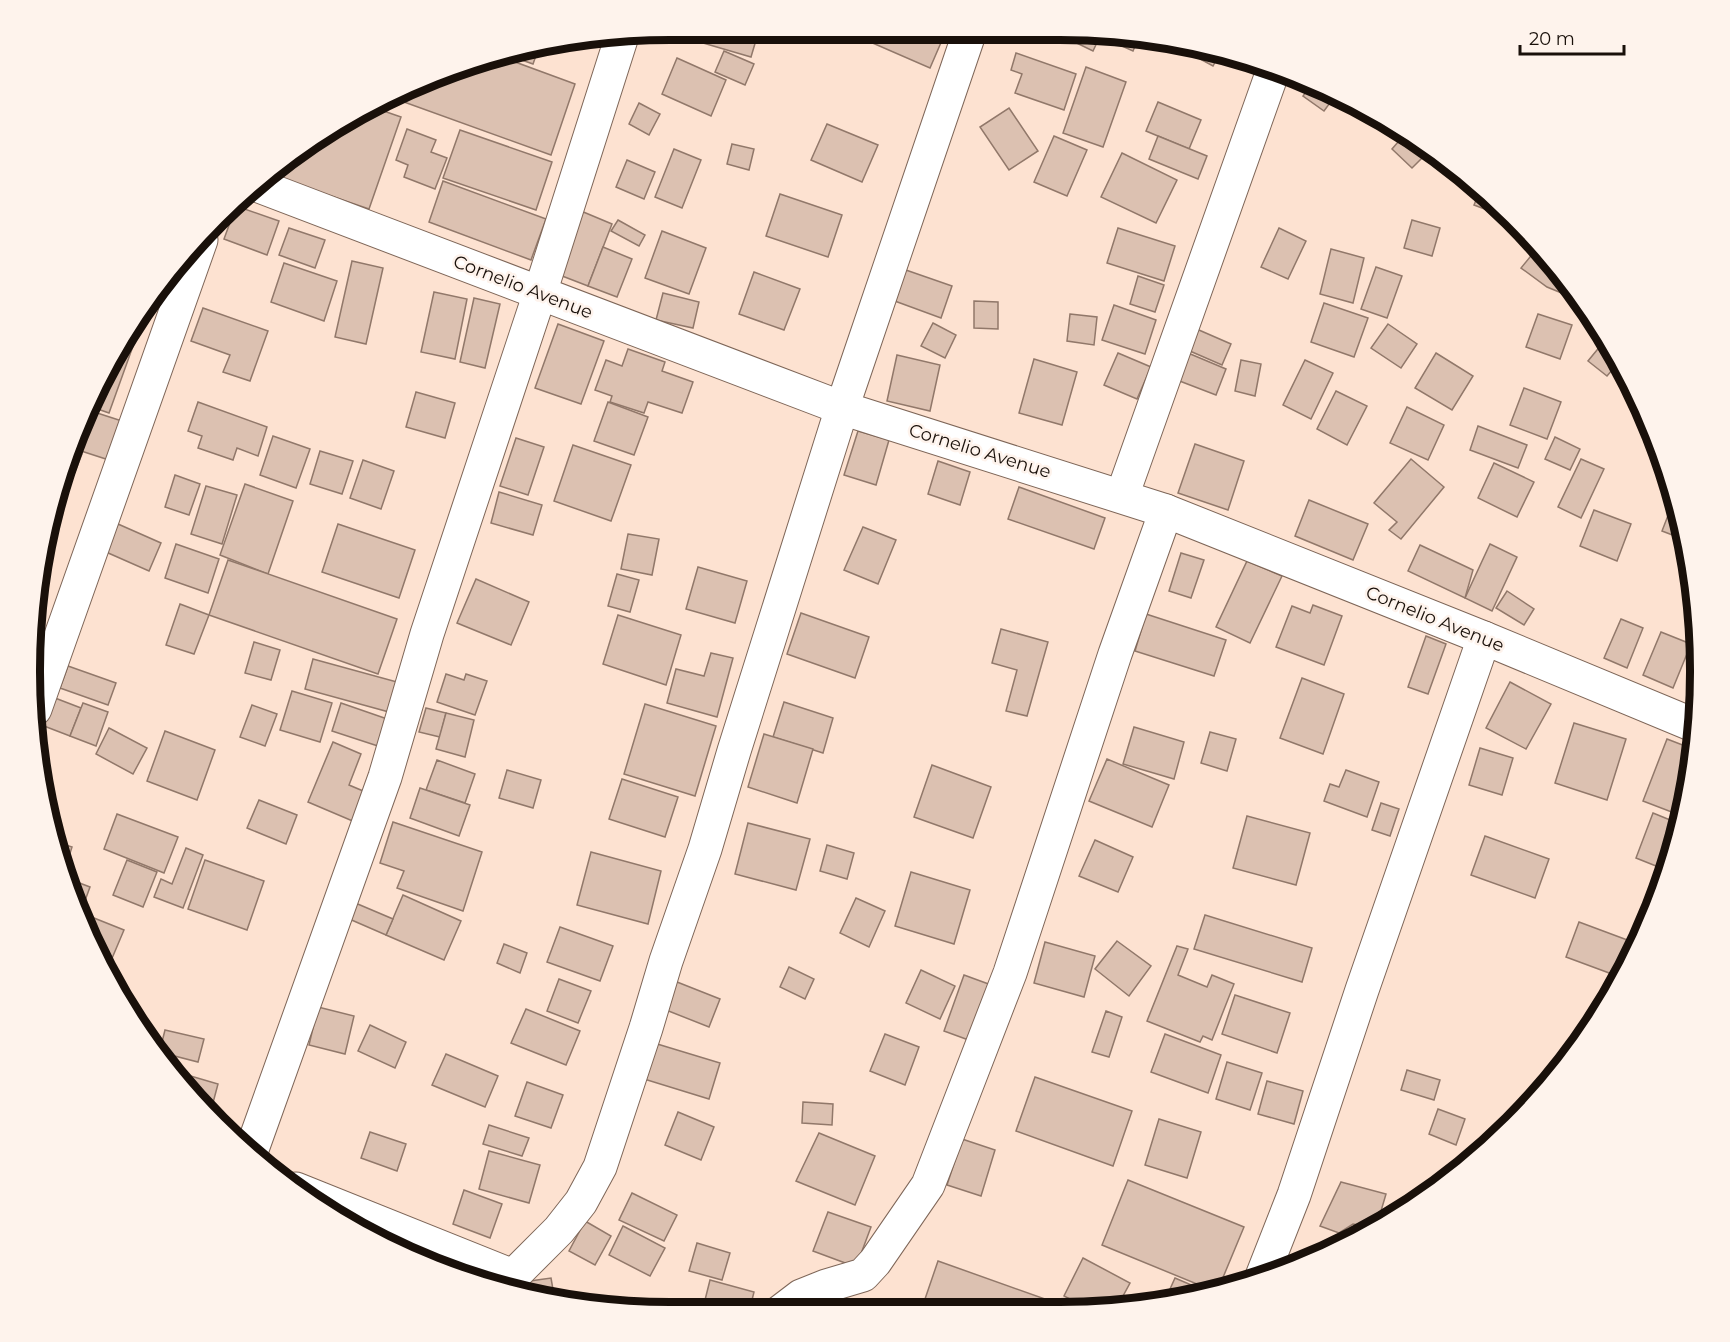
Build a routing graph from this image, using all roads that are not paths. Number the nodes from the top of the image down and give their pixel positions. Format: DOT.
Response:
graph roads {
  1 [pos="967,40"];
  2 [pos="620,43"];
  3 [pos="1271,77"];
  4 [pos="265,188"];
  5 [pos="195,258"];
  6 [pos="540,293"];
  7 [pos="842,408"];
  8 [pos="1122,496"];
  9 [pos="1166,511"];
  10 [pos="1484,638"];
  11 [pos="41,692"];
  12 [pos="1687,722"];
  13 [pos="254,1144"];
  14 [pos="342,1208"];
  15 [pos="1266,1267"];
  16 [pos="503,1278"];
  17 [pos="512,1281"];
  18 [pos="793,1302"];
  1 -- 7 [label="street"];
  2 -- 6 [label="street"];
  3 -- 8 [label="street"];
  4 -- 6 [label="street, Cornelio Avenue"];
  5 -- 11 [label="street"];
  6 -- 7 [label="street, Cornelio Avenue"];
  6 -- 13 [label="street"];
  7 -- 8 [label="street, Cornelio Avenue"];
  7 -- 17 [label="street"];
  8 -- 9 [label="street, Cornelio Avenue"];
  9 -- 10 [label="street, Cornelio Avenue"];
  9 -- 18 [label="street"];
  10 -- 12 [label="street, Cornelio Avenue"];
  10 -- 15 [label="street"];
  14 -- 16 [label="street"];
}
